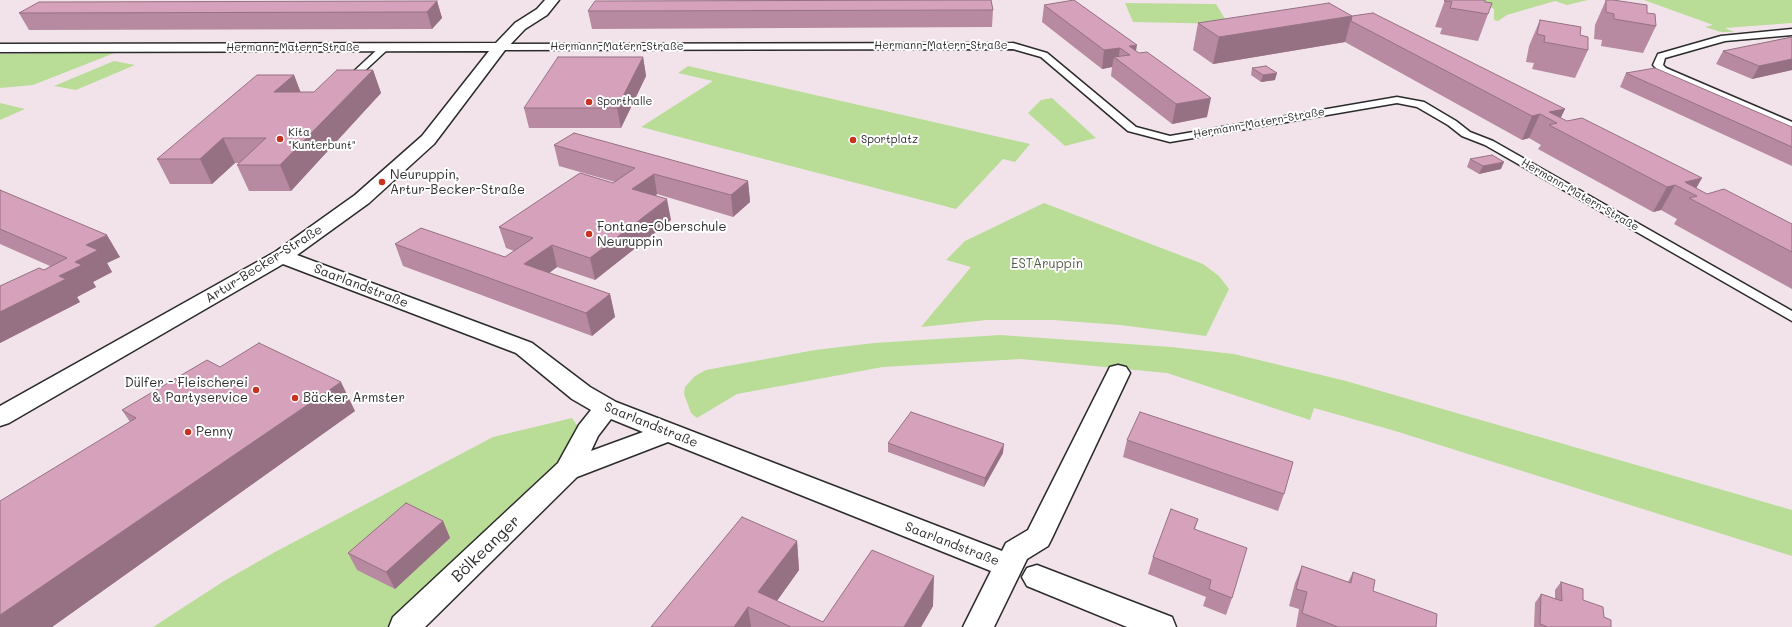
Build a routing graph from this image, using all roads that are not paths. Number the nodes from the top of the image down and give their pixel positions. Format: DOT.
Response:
graph roads {
  1 [pos="552,0"];
  2 [pos="527,5"];
  3 [pos="520,26"];
  4 [pos="1792,32"];
  5 [pos="500,47"];
  6 [pos="0,48"];
  7 [pos="384,48"];
  8 [pos="355,75"];
  9 [pos="1792,126"];
  10 [pos="282,256"];
  11 [pos="1792,317"];
  12 [pos="1118,373"];
  13 [pos="607,408"];
  14 [pos="0,417"];
  15 [pos="668,432"];
  16 [pos="568,470"];
  17 [pos="1012,558"];
  18 [pos="1037,577"];
  19 [pos="404,627"];
  20 [pos="978,627"];
  21 [pos="1161,627"];
  1 -- 3 [label="street, Artur-Becker-Straße"];
  2 -- 3 [label="street, Artur-Becker-Straße"];
  3 -- 5 [label="street, Artur-Becker-Straße"];
  4 -- 9 [label="lane"];
  5 -- 7 [label="street, Hermann-Matern-Straße"];
  5 -- 10 [label="street, Artur-Becker-Straße"];
  5 -- 11 [label="lane, Hermann-Matern-Straße"];
  6 -- 7 [label="street, Hermann-Matern-Straße"];
  7 -- 8 [label="lane"];
  10 -- 13 [label="street, Saarlandstraße"];
  10 -- 14 [label="street, Artur-Becker-Straße"];
  12 -- 17 [label="street"];
  13 -- 15 [label="street, Saarlandstraße"];
  13 -- 16 [label="street, Bölkeanger"];
  15 -- 16 [label="street, Bölkeanger"];
  15 -- 17 [label="street, Saarlandstraße"];
  16 -- 19 [label="street, Bölkeanger"];
  17 -- 20 [label="street, Saarlandstraße"];
  18 -- 21 [label="street"];
}
